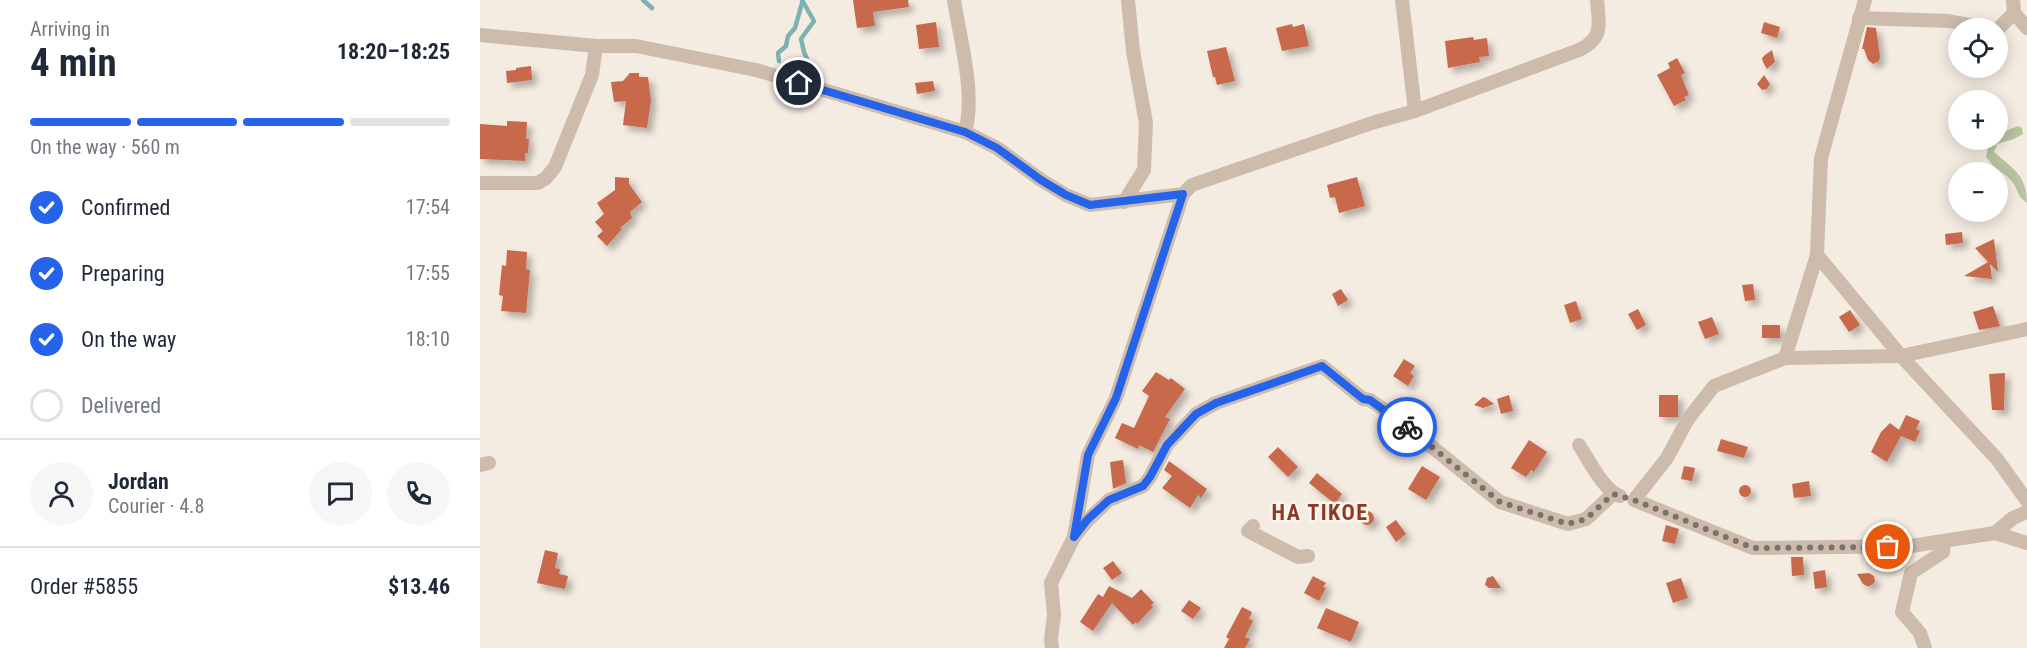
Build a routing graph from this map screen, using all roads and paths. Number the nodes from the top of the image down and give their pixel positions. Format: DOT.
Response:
graph roads {
  1 [pos="954,0"];
  2 [pos="1128,0"];
  3 [pos="1402,0"];
  4 [pos="1597,0"];
  5 [pos="1865,0"];
  6 [pos="2014,7"];
  7 [pos="1859,18"];
  8 [pos="1948,21"];
  9 [pos="2027,28"];
  10 [pos="480,35"];
  11 [pos="596,46"];
  12 [pos="1415,111"];
  13 [pos="965,132"];
  14 [pos="480,183"];
  15 [pos="1183,194"];
  16 [pos="1124,202"];
  17 [pos="1817,255"];
  18 [pos="2027,330"];
  19 [pos="1901,356"];
  20 [pos="1785,358"];
  21 [pos="1579,444"];
  22 [pos="1613,494"];
  23 [pos="1634,500"];
  24 [pos="2027,501"];
  25 [pos="2027,512"];
  26 [pos="1253,525"];
  27 [pos="1995,533"];
  28 [pos="1074,537"];
  29 [pos="1944,541"];
  30 [pos="2027,543"];
  31 [pos="1308,556"];
  32 [pos="1052,648"];
  33 [pos="1925,648"];
  1 -- 13 [label="street"];
  2 -- 16 [label="street"];
  3 -- 12 [label="street"];
  4 -- 12 [label="street"];
  5 -- 7 [label="street"];
  6 -- 9 [label="street"];
  7 -- 8 [label="street"];
  7 -- 17 [label="street"];
  10 -- 11 [label="street"];
  11 -- 13 [label="street"];
  11 -- 14 [label="street"];
  12 -- 15 [label="street"];
  13 -- 16 [label="street"];
  15 -- 16 [label="street"];
  15 -- 28 [label="street"];
  17 -- 19 [label="street"];
  17 -- 20 [label="street"];
  18 -- 19 [label="street"];
  19 -- 20 [label="street"];
  19 -- 24 [label="street"];
  20 -- 23 [label="street"];
  21 -- 22 [label="street"];
  22 -- 23 [label="street"];
  22 -- 28 [label="street"];
  23 -- 29 [label="street"];
  25 -- 27 [label="street"];
  26 -- 31 [label="street"];
  27 -- 29 [label="street"];
  27 -- 30 [label="street"];
  28 -- 32 [label="street"];
  29 -- 33 [label="street"];
}
